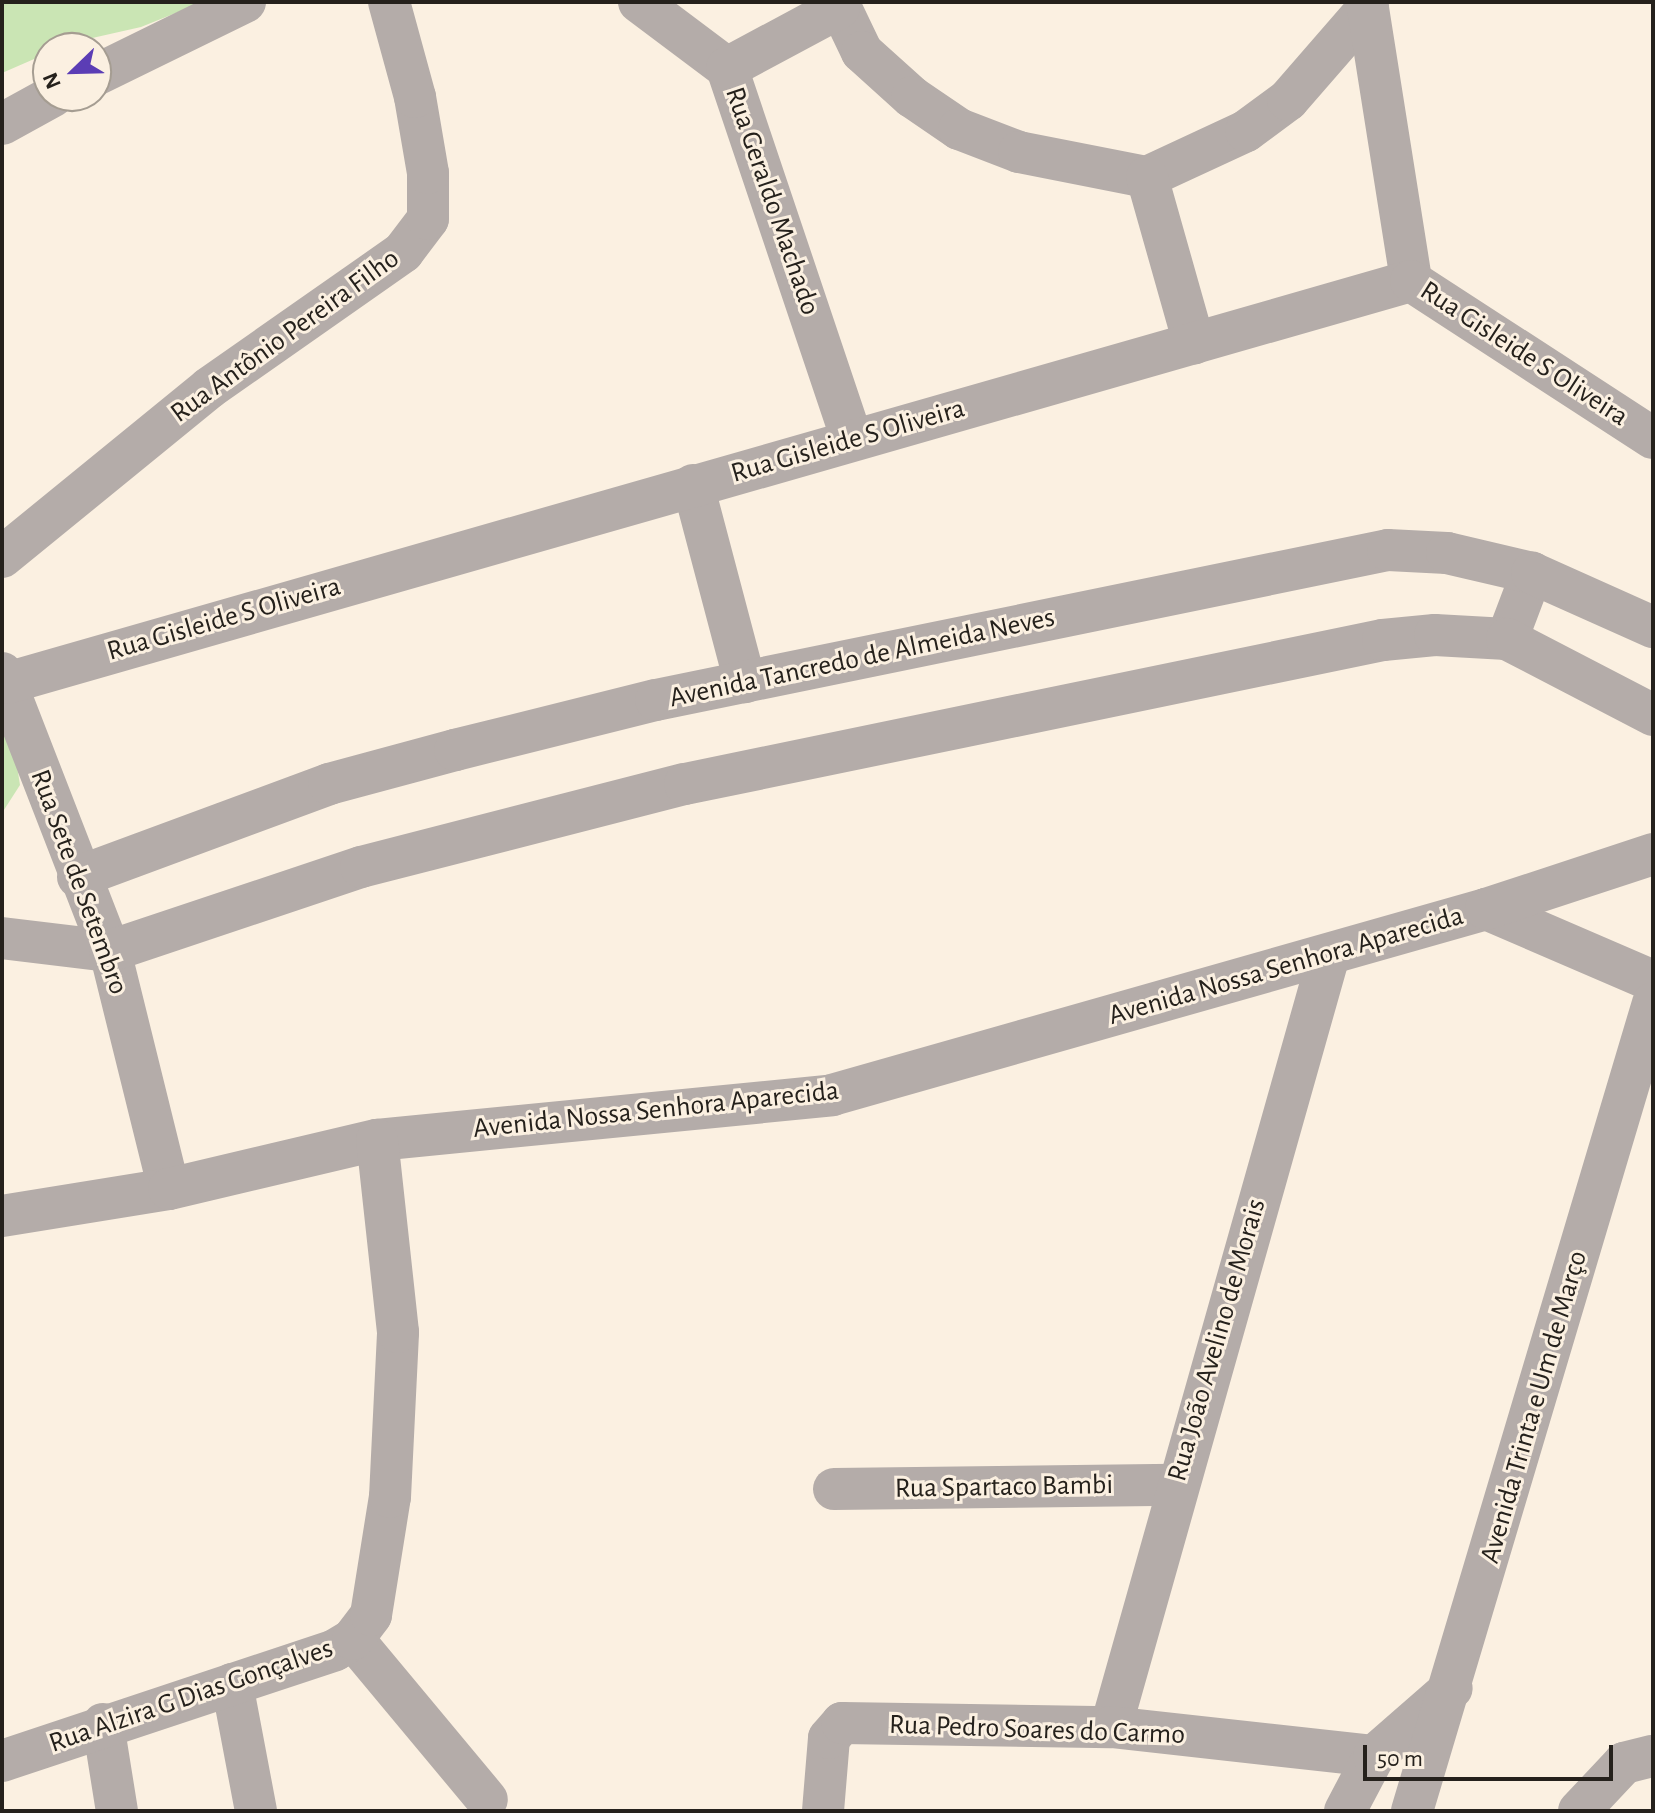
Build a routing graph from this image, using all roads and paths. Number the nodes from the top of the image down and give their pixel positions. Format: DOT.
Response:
graph roads {
  1 [pos="245,2"];
  2 [pos="389,2"];
  3 [pos="639,2"];
  4 [pos="839,5"];
  5 [pos="1368,5"];
  6 [pos="112,67"];
  7 [pos="727,68"];
  8 [pos="32,108"];
  9 [pos="2,124"];
  10 [pos="1147,177"];
  11 [pos="1411,281"];
  12 [pos="1194,343"];
  13 [pos="1653,438"];
  14 [pos="852,439"];
  15 [pos="693,485"];
  16 [pos="2,557"];
  17 [pos="1532,573"];
  18 [pos="1653,627"];
  19 [pos="1507,639"];
  20 [pos="5,678"];
  21 [pos="745,682"];
  22 [pos="1653,715"];
  23 [pos="1653,854"];
  24 [pos="78,877"];
  25 [pos="1486,909"];
  26 [pos="2,938"];
  27 [pos="110,951"];
  28 [pos="1329,955"];
  29 [pos="1653,981"];
  30 [pos="1653,1003"];
  31 [pos="377,1140"];
  32 [pos="169,1189"];
  33 [pos="2,1216"];
  34 [pos="1175,1485"];
  35 [pos="834,1489"];
  36 [pos="353,1639"];
  37 [pos="232,1684"];
  38 [pos="1452,1688"];
  39 [pos="103,1724"];
  40 [pos="1111,1727"];
  41 [pos="1374,1756"];
  42 [pos="1653,1756"];
  43 [pos="2,1761"];
  44 [pos="487,1800"];
  45 [pos="117,1811"];
  46 [pos="256,1811"];
  47 [pos="823,1811"];
  48 [pos="1345,1811"];
  49 [pos="1412,1811"];
  50 [pos="1579,1811"];
  1 -- 6 [label="street"];
  2 -- 16 [label="street, Rua Antônio Pereira Filho"];
  3 -- 7 [label="street, Rua Geraldo Machado"];
  4 -- 7 [label="street"];
  4 -- 10 [label="street"];
  5 -- 10 [label="street"];
  5 -- 11 [label="street"];
  7 -- 14 [label="street, Rua Geraldo Machado"];
  8 -- 9 [label="street"];
  10 -- 12 [label="street"];
  11 -- 12 [label="street, Rua Gisleide S Oliveira"];
  11 -- 13 [label="street, Rua Gisleide S Oliveira"];
  12 -- 14 [label="street, Rua Gisleide S Oliveira"];
  14 -- 15 [label="street, Rua Gisleide S Oliveira"];
  15 -- 20 [label="street, Rua Gisleide S Oliveira"];
  15 -- 21 [label="street"];
  17 -- 18 [label="street, Avenida Tancredo de Almeida Neves"];
  17 -- 19 [label="street"];
  17 -- 21 [label="street, Avenida Tancredo de Almeida Neves"];
  19 -- 22 [label="street"];
  19 -- 27 [label="street"];
  20 -- 24 [label="street, Rua Sete de Setembro"];
  21 -- 24 [label="street, Avenida Tancredo de Almeida Neves"];
  23 -- 25 [label="street, Avenida Nossa Senhora Aparecida"];
  24 -- 27 [label="street, Rua Sete de Setembro"];
  25 -- 28 [label="street, Avenida Nossa Senhora Aparecida"];
  25 -- 29 [label="street, Avenida Nossa Senhora Aparecida"];
  26 -- 27 [label="street"];
  27 -- 32 [label="street, Rua Sete de Setembro"];
  28 -- 31 [label="street, Avenida Nossa Senhora Aparecida"];
  28 -- 34 [label="street, Rua João Avelino de Morais"];
  30 -- 38 [label="street, Avenida Trinta e Um de Março"];
  31 -- 32 [label="street, Avenida Nossa Senhora Aparecida"];
  31 -- 36 [label="street, Rua Alzira G Dias Gonçalves"];
  32 -- 33 [label="street, Avenida Nossa Senhora Aparecida"];
  34 -- 35 [label="street, Rua Spartaco Bambi"];
  34 -- 40 [label="street, Rua João Avelino de Morais"];
  36 -- 37 [label="street, Rua Alzira G Dias Gonçalves"];
  36 -- 44 [label="street"];
  37 -- 39 [label="street, Rua Alzira G Dias Gonçalves"];
  37 -- 46 [label="street"];
  38 -- 41 [label="street"];
  38 -- 49 [label="street, Avenida Trinta e Um de Março"];
  39 -- 43 [label="street, Rua Alzira G Dias Gonçalves"];
  39 -- 45 [label="street"];
  40 -- 41 [label="street, Rua Pedro Soares do Carmo"];
  40 -- 47 [label="street, Rua Pedro Soares do Carmo"];
  41 -- 48 [label="street"];
  42 -- 50 [label="street"];
}
